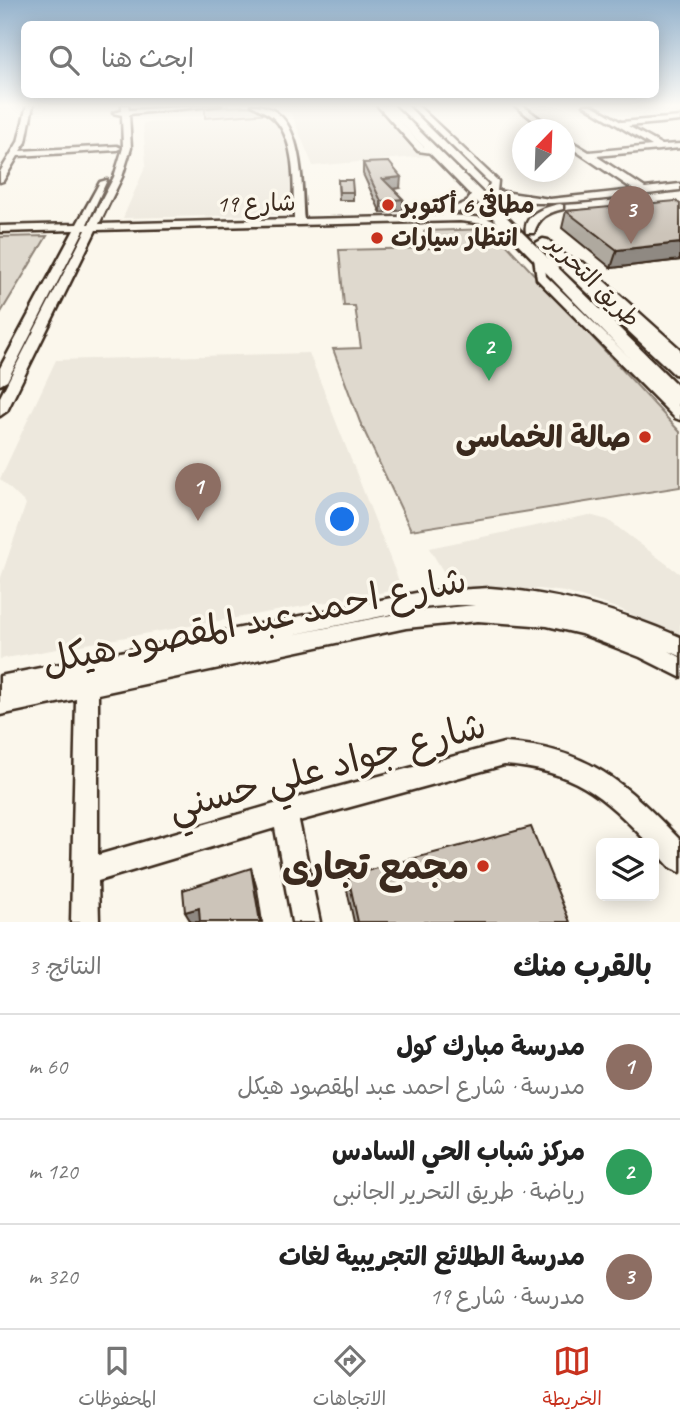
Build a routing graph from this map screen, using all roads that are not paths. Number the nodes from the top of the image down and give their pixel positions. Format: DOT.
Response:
graph roads {
  1 [pos="19,148"];
  2 [pos="117,148"];
  3 [pos="127,148"];
  4 [pos="291,148"];
  5 [pos="420,148"];
  6 [pos="433,148"];
  7 [pos="443,148"];
  8 [pos="575,148"];
  9 [pos="661,148"];
  10 [pos="575,151"];
  11 [pos="436,152"];
  12 [pos="17,154"];
  13 [pos="583,155"];
  14 [pos="0,179"];
  15 [pos="680,189"];
  16 [pos="492,192"];
  17 [pos="642,193"];
  18 [pos="476,194"];
  19 [pos="527,201"];
  20 [pos="461,209"];
  21 [pos="550,209"];
  22 [pos="299,219"];
  23 [pos="401,219"];
  24 [pos="471,219"];
  25 [pos="87,225"];
  26 [pos="0,227"];
  27 [pos="512,230"];
  28 [pos="530,231"];
  29 [pos="557,257"];
  30 [pos="539,258"];
  31 [pos="604,299"];
  32 [pos="583,304"];
  33 [pos="629,322"];
  34 [pos="605,326"];
  35 [pos="680,356"];
  36 [pos="680,370"];
  37 [pos="0,381"];
  38 [pos="680,399"];
  39 [pos="0,411"];
  40 [pos="680,415"];
  41 [pos="679,659"];
  42 [pos="0,686"];
  43 [pos="86,687"];
  44 [pos="0,705"];
  45 [pos="285,813"];
  46 [pos="680,859"];
  47 [pos="85,872"];
  48 [pos="85,922"];
  49 [pos="306,922"];
  1 -- 12 [label="street"];
  2 -- 12 [label="street"];
  2 -- 25 [label="street"];
  3 -- 25 [label="street"];
  4 -- 22 [label="street"];
  5 -- 11 [label="street"];
  6 -- 11 [label="street, طريق التحرير"];
  7 -- 16 [label="street, طريق التحرير"];
  8 -- 13 [label="street"];
  9 -- 13 [label="street"];
  10 -- 13 [label="street"];
  11 -- 18 [label="street, طريق التحرير"];
  12 -- 14 [label="street"];
  13 -- 17 [label="street"];
  15 -- 17 [label="street"];
  16 -- 19 [label="street"];
  16 -- 28 [label="street, طريق التحرير"];
  17 -- 19 [label="street"];
  17 -- 21 [label="street"];
  18 -- 20 [label="street"];
  18 -- 27 [label="street, طريق التحرير"];
  19 -- 21 [label="street"];
  20 -- 23 [label="street, شارع 19"];
  20 -- 24 [label="street"];
  21 -- 28 [label="street"];
  22 -- 23 [label="street, شارع 19"];
  22 -- 25 [label="street, شارع 19"];
  23 -- 24 [label="street, شارع 19"];
  23 -- 25 [label="street, شارع 19"];
  24 -- 27 [label="street, شارع 19"];
  25 -- 26 [label="street, شارع 19"];
  25 -- 37 [label="street"];
  25 -- 39 [label="street"];
  27 -- 30 [label="street, طريق التحرير"];
  28 -- 29 [label="street, طريق التحرير"];
  29 -- 31 [label="street, طريق التحرير"];
  29 -- 35 [label="street"];
  30 -- 32 [label="street, طريق التحرير"];
  30 -- 40 [label="street"];
  31 -- 32 [label="street"];
  31 -- 33 [label="street, طريق التحرير"];
  32 -- 34 [label="street, طريق التحرير"];
  33 -- 34 [label="street"];
  33 -- 36 [label="street, طريق التحرير"];
  34 -- 38 [label="street, طريق التحرير"];
  41 -- 42 [label="street, شارع احمد عبد المقصود هيكل"];
  41 -- 43 [label="street, شارع احمد عبد المقصود هيكل"];
  43 -- 44 [label="street, شارع احمد عبد المقصود هيكل"];
  43 -- 47 [label="street"];
  45 -- 46 [label="street, شارع جواد علي حسني"];
  45 -- 47 [label="street, شارع جواد علي حسني"];
  45 -- 49 [label="street"];
  47 -- 48 [label="street"];
}
